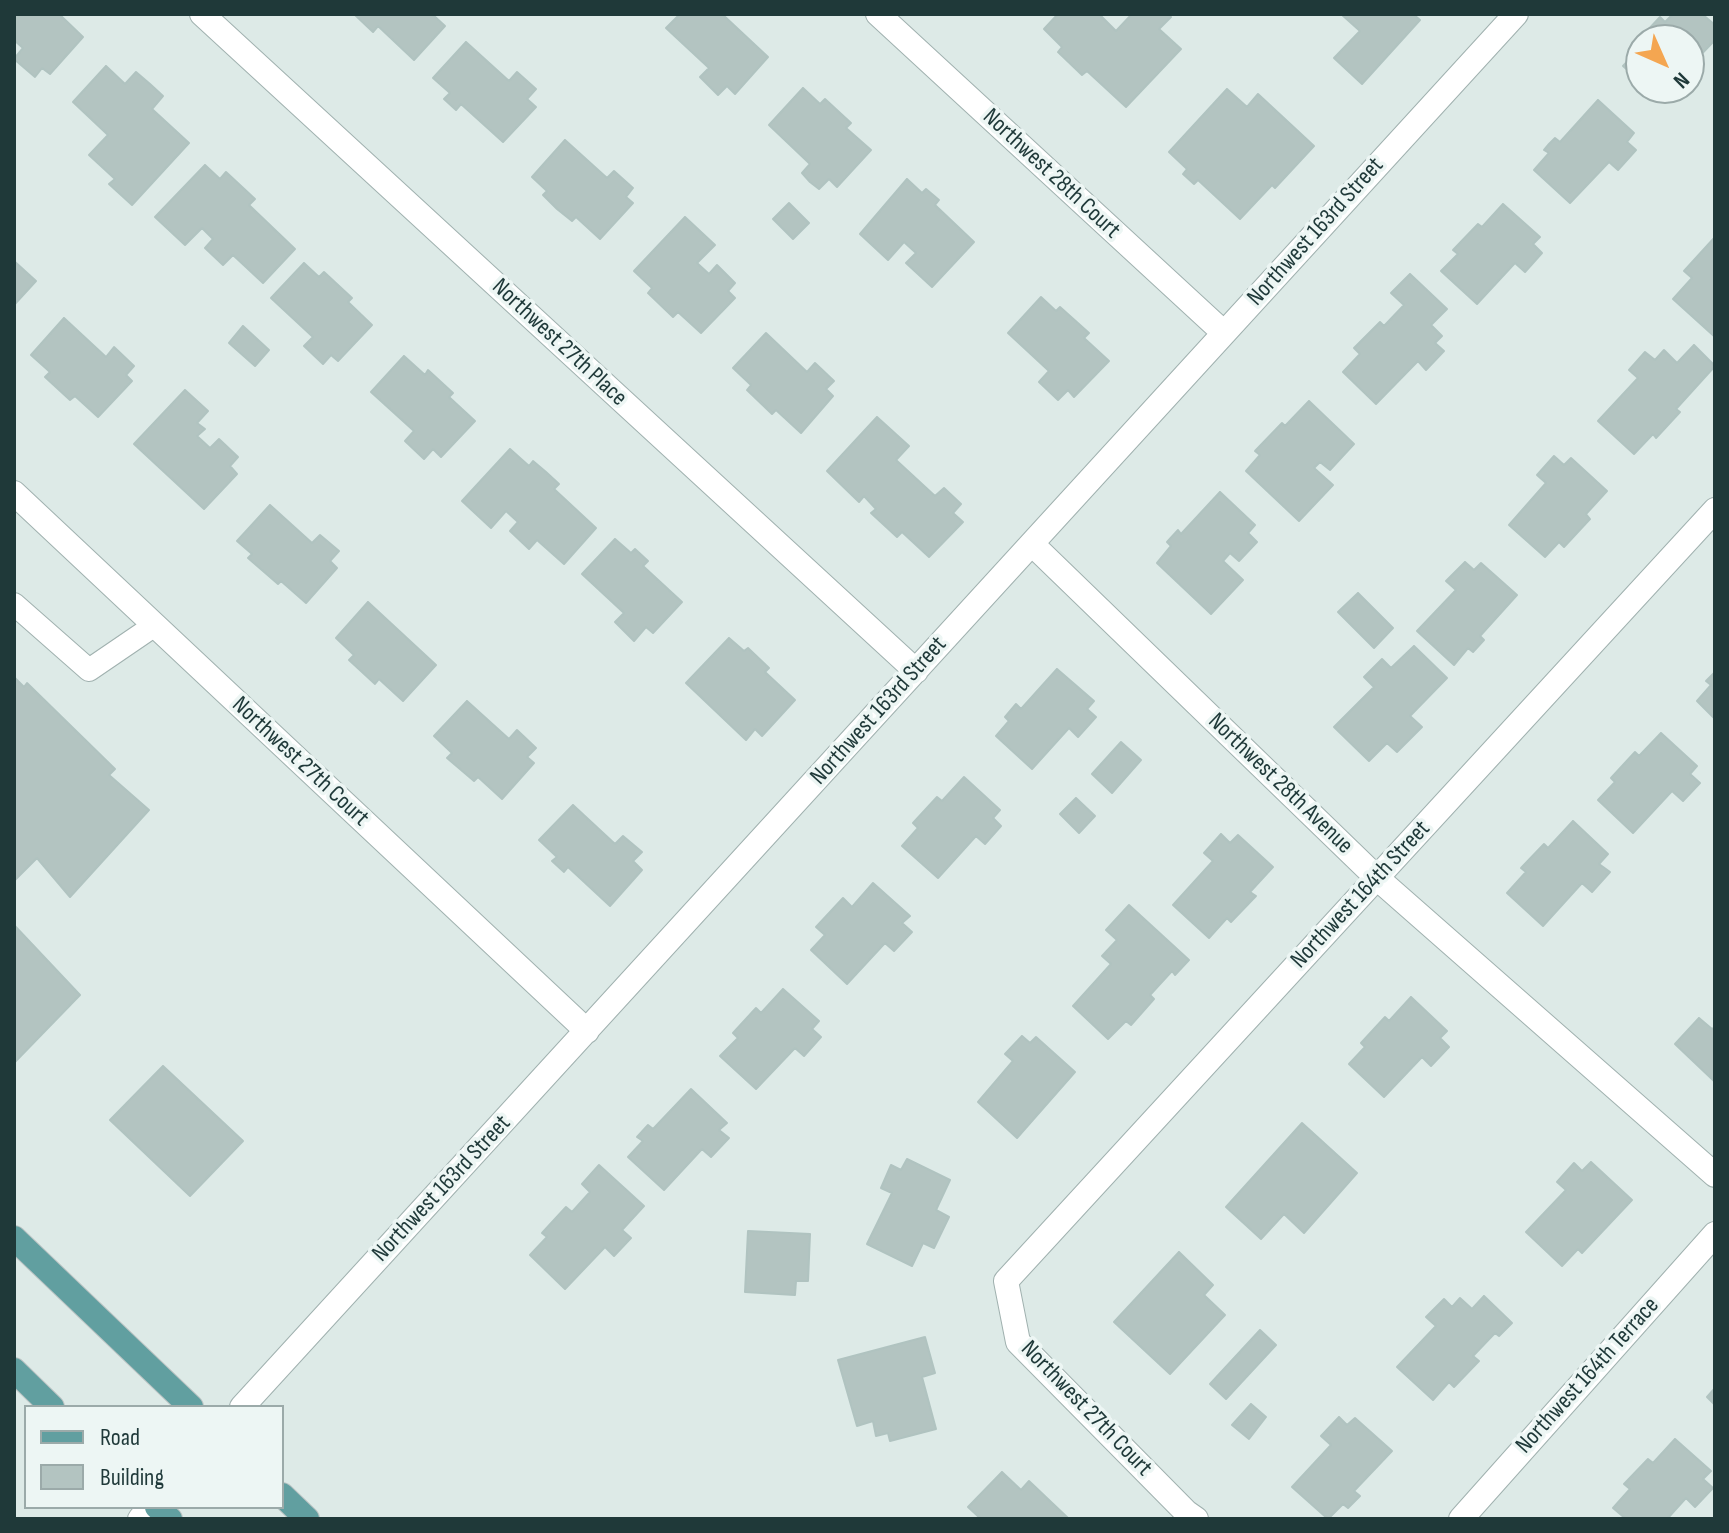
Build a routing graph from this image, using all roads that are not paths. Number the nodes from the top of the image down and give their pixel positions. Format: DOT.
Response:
graph roads {
  1 [pos="202,14"];
  2 [pos="878,14"];
  3 [pos="1516,14"];
  4 [pos="1224,333"];
  5 [pos="14,493"];
  6 [pos="1715,510"];
  7 [pos="1032,544"];
  8 [pos="14,604"];
  9 [pos="155,625"];
  10 [pos="916,671"];
  11 [pos="1377,878"];
  12 [pos="587,1031"];
  13 [pos="1715,1175"];
  14 [pos="1715,1234"];
  15 [pos="14,1238"];
  16 [pos="1006,1281"];
  17 [pos="14,1370"];
  18 [pos="50,1405"];
  19 [pos="189,1405"];
  20 [pos="244,1405"];
  21 [pos="284,1497"];
  22 [pos="307,1519"];
  23 [pos="1196,1519"];
  24 [pos="1461,1519"];
  1 -- 10 [label="street, Northwest 27th Place"];
  2 -- 4 [label="street, Northwest 28th Court"];
  3 -- 4 [label="street, Northwest 163rd Street"];
  4 -- 7 [label="street, Northwest 163rd Street"];
  5 -- 9 [label="street, Northwest 27th Court"];
  6 -- 11 [label="street, Northwest 164th Street"];
  7 -- 10 [label="street, Northwest 163rd Street"];
  7 -- 11 [label="street, Northwest 28th Avenue"];
  8 -- 9 [label="lane"];
  9 -- 12 [label="street, Northwest 27th Court"];
  10 -- 12 [label="street, Northwest 163rd Street"];
  11 -- 13 [label="street, Northwest 28th Avenue"];
  11 -- 16 [label="street, Northwest 164th Street"];
  12 -- 20 [label="street, Northwest 163rd Street"];
  14 -- 24 [label="street, Northwest 164th Terrace"];
  15 -- 19 [label="main road"];
  16 -- 23 [label="street, Northwest 27th Court"];
  17 -- 18 [label="main road"];
  21 -- 22 [label="main road"];
}
